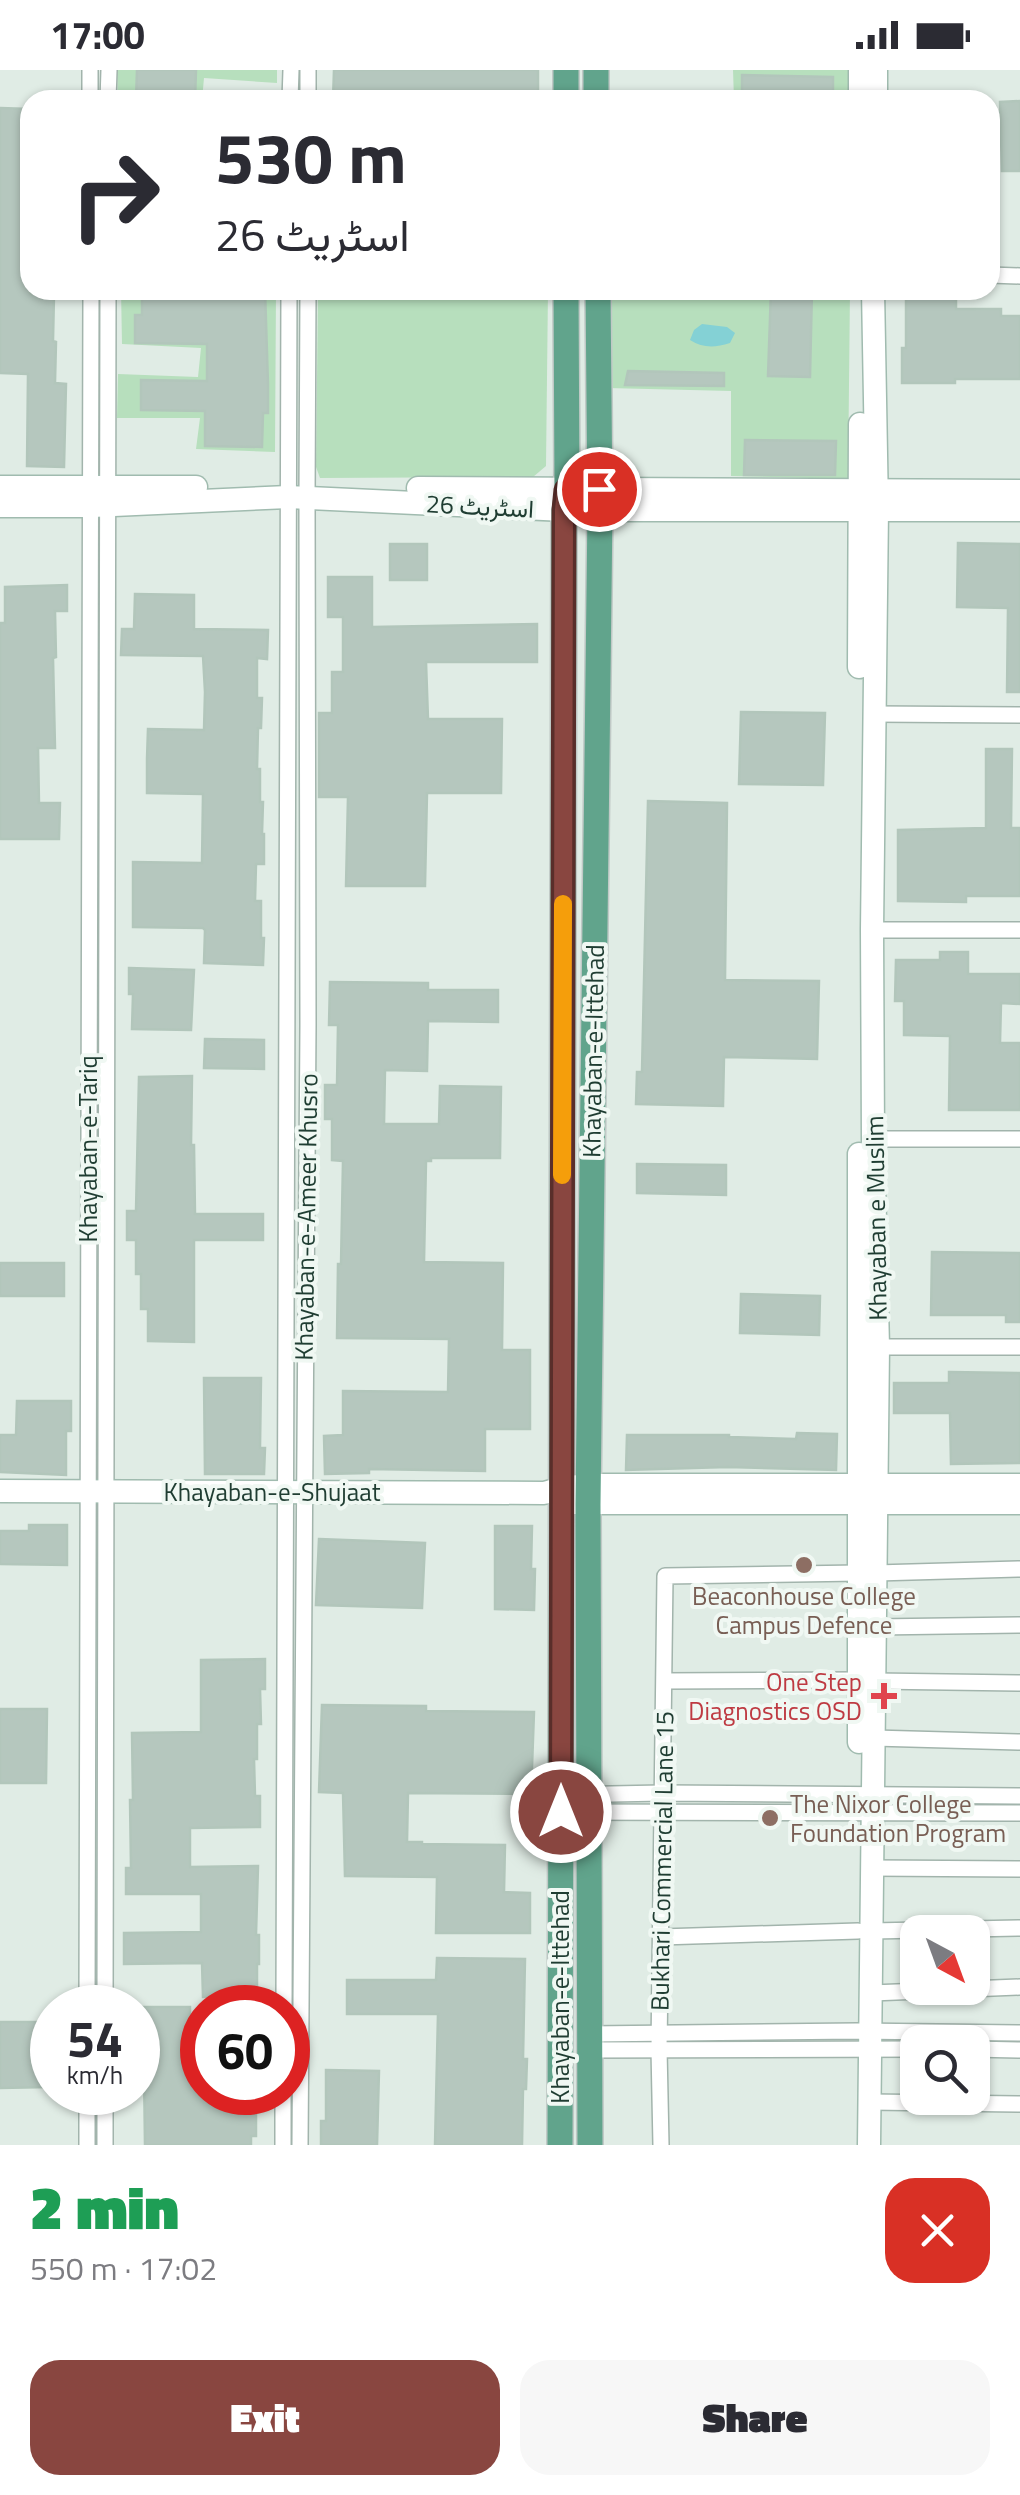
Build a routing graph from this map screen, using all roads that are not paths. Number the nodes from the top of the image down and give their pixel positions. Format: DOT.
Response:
graph roads {
  1 [pos="91,300"];
  2 [pos="108,300"];
  3 [pos="289,300"];
  4 [pos="307,300"];
  5 [pos="566,300"];
  6 [pos="598,300"];
  7 [pos="861,300"];
  8 [pos="872,300"];
  9 [pos="867,366"];
  10 [pos="0,487"];
  11 [pos="1020,491"];
  12 [pos="297,492"];
  13 [pos="99,497"];
  14 [pos="565,500"];
  15 [pos="600,500"];
  16 [pos="868,500"];
  17 [pos="0,506"];
  18 [pos="1020,510"];
  19 [pos="874,714"];
  20 [pos="1020,715"];
  21 [pos="872,930"];
  22 [pos="1020,930"];
  23 [pos="866,1031"];
  24 [pos="308,1037"];
  25 [pos="286,1038"];
  26 [pos="286,1074"];
  27 [pos="308,1077"];
  28 [pos="874,1138"];
  29 [pos="1020,1139"];
  30 [pos="878,1347"];
  31 [pos="1020,1347"];
  32 [pos="1020,1484"];
  33 [pos="0,1491"];
  34 [pos="95,1491"];
  35 [pos="294,1492"];
  36 [pos="868,1493"];
  37 [pos="572,1494"];
  38 [pos="1020,1503"];
  39 [pos="1020,1570"];
  40 [pos="868,1573"];
  41 [pos="1020,1626"];
  42 [pos="876,1627"];
  43 [pos="867,1680"];
  44 [pos="665,1681"];
  45 [pos="1020,1683"];
  46 [pos="874,1738"];
  47 [pos="1020,1742"];
  48 [pos="662,1793"];
  49 [pos="1020,1796"];
  50 [pos="561,1803"];
  51 [pos="588,1803"];
  52 [pos="866,1804"];
  53 [pos="661,1812"];
  54 [pos="1020,1814"];
  55 [pos="872,1868"];
  56 [pos="1020,1868"];
  57 [pos="1020,1928"];
  58 [pos="865,1931"];
  59 [pos="661,1937"];
  60 [pos="86,1985"];
  61 [pos="104,1985"];
  62 [pos="284,1985"];
  63 [pos="1020,1987"];
  64 [pos="872,1993"];
  65 [pos="1020,2033"];
  66 [pos="864,2040"];
  67 [pos="659,2041"];
  68 [pos="590,2042"];
  69 [pos="900,2046"];
  70 [pos="990,2050"];
  71 [pos="1020,2050"];
  72 [pos="870,2102"];
  73 [pos="1020,2104"];
  74 [pos="87,2115"];
  75 [pos="105,2115"];
  76 [pos="283,2115"];
  77 [pos="87,2145"];
  78 [pos="105,2145"];
  79 [pos="283,2145"];
  80 [pos="300,2145"];
  81 [pos="560,2145"];
  82 [pos="590,2145"];
  83 [pos="661,2145"];
  84 [pos="856,2145"];
  85 [pos="870,2145"];
  1 -- 13 [label="street, Khayaban-e-Tariq"];
  2 -- 13 [label="street, Khayaban-e-Tariq"];
  3 -- 12 [label="street, Khayaban-e-Ameer Khusro"];
  4 -- 12 [label="street, Khayaban-e-Ameer Khusro"];
  5 -- 14 [label="main road, Khayaban-e-Ittehad"];
  6 -- 15 [label="main road, Khayaban-e-Ittehad"];
  7 -- 9 [label="street, Khayaban e Muslim"];
  8 -- 9 [label="street, Khayaban e Muslim"];
  9 -- 16 [label="street, Khayaban e Muslim"];
  10 -- 13 [label="street, اسٹریٹ 26"];
  11 -- 16 [label="street, اسٹریٹ 26"];
  12 -- 13 [label="street, اسٹریٹ 26"];
  12 -- 14 [label="street, اسٹریٹ 26"];
  12 -- 24 [label="street, Khayaban-e-Ameer Khusro"];
  12 -- 25 [label="street, Khayaban-e-Ameer Khusro"];
  13 -- 17 [label="street, اسٹریٹ 26"];
  13 -- 34 [label="street, Khayaban-e-Tariq"];
  14 -- 15 [label="street, اسٹریٹ 26"];
  14 -- 37 [label="main road, Khayaban-e-Ittehad"];
  15 -- 16 [label="street, اسٹریٹ 26"];
  15 -- 37 [label="main road, Khayaban-e-Ittehad"];
  16 -- 18 [label="street, اسٹریٹ 26"];
  16 -- 19 [label="street, Khayaban e Muslim"];
  16 -- 23 [label="street, Khayaban e Muslim"];
  19 -- 20 [label="street"];
  19 -- 21 [label="street, Khayaban e Muslim"];
  21 -- 22 [label="street"];
  21 -- 23 [label="street, Khayaban e Muslim"];
  23 -- 28 [label="street, Khayaban e Muslim"];
  23 -- 36 [label="street, Khayaban e Muslim"];
  24 -- 25 [label="street"];
  24 -- 27 [label="street, Khayaban-e-Ameer Khusro"];
  25 -- 26 [label="street, Khayaban-e-Ameer Khusro"];
  26 -- 27 [label="street"];
  26 -- 35 [label="street, Khayaban-e-Ameer Khusro"];
  27 -- 35 [label="street, Khayaban-e-Ameer Khusro"];
  28 -- 29 [label="street"];
  28 -- 30 [label="street, Khayaban e Muslim"];
  30 -- 31 [label="street"];
  30 -- 36 [label="street, Khayaban e Muslim"];
  32 -- 36 [label="street, Khayaban-e-Shujaat"];
  33 -- 34 [label="street, Khayaban-e-Shujaat"];
  34 -- 35 [label="street, Khayaban-e-Shujaat"];
  34 -- 60 [label="street, Khayaban-e-Tariq"];
  34 -- 61 [label="street, Khayaban-e-Tariq"];
  35 -- 37 [label="street, Khayaban-e-Shujaat"];
  35 -- 62 [label="street, Khayaban-e-Ameer Khusro"];
  35 -- 80 [label="street, Khayaban-e-Ameer Khusro"];
  36 -- 37 [label="street, Khayaban-e-Shujaat"];
  36 -- 38 [label="street, Khayaban-e-Shujaat"];
  36 -- 40 [label="street, Khayaban e Muslim"];
  37 -- 50 [label="main road, Khayaban-e-Ittehad"];
  37 -- 51 [label="main road, Khayaban-e-Ittehad"];
  39 -- 40 [label="street"];
  40 -- 42 [label="street, Khayaban e Muslim"];
  40 -- 43 [label="street, Khayaban e Muslim"];
  40 -- 44 [label="street, Bukhari Commercial Lane 15"];
  41 -- 42 [label="street"];
  42 -- 43 [label="street, Khayaban e Muslim"];
  43 -- 44 [label="street"];
  43 -- 45 [label="street"];
  43 -- 46 [label="street, Khayaban e Muslim"];
  43 -- 52 [label="street, Khayaban e Muslim"];
  44 -- 48 [label="street, Bukhari Commercial Lane 15"];
  46 -- 47 [label="street"];
  46 -- 52 [label="street, Khayaban e Muslim"];
  48 -- 51 [label="street"];
  48 -- 52 [label="street"];
  48 -- 53 [label="street, Bukhari Commercial Lane 15"];
  49 -- 52 [label="street"];
  50 -- 51 [label="street"];
  50 -- 81 [label="main road, Khayaban-e-Ittehad"];
  51 -- 53 [label="street"];
  51 -- 68 [label="main road, Khayaban-e-Ittehad"];
  52 -- 53 [label="street"];
  52 -- 54 [label="street"];
  52 -- 55 [label="street, Khayaban e Muslim"];
  52 -- 58 [label="street, Khayaban e Muslim"];
  53 -- 59 [label="street, Bukhari Commercial Lane 15"];
  55 -- 56 [label="street"];
  55 -- 58 [label="street, Khayaban e Muslim"];
  57 -- 58 [label="street"];
  58 -- 59 [label="street"];
  58 -- 64 [label="street, Khayaban e Muslim"];
  58 -- 66 [label="street, Khayaban e Muslim"];
  59 -- 67 [label="street, Bukhari Commercial Lane 15"];
  63 -- 64 [label="street"];
  64 -- 66 [label="street, Khayaban e Muslim"];
  65 -- 66 [label="street"];
  66 -- 67 [label="street"];
  66 -- 69 [label="street"];
  66 -- 72 [label="street, Khayaban e Muslim"];
  66 -- 84 [label="street, Khayaban e Muslim"];
  67 -- 68 [label="street"];
  67 -- 83 [label="street, Bukhari Commercial Lane 15"];
  68 -- 82 [label="main road, Khayaban-e-Ittehad"];
  70 -- 71 [label="street"];
  72 -- 73 [label="street"];
  72 -- 85 [label="street, Khayaban e Muslim"];
  74 -- 77 [label="street"];
  75 -- 78 [label="street"];
  76 -- 79 [label="street"];
}
